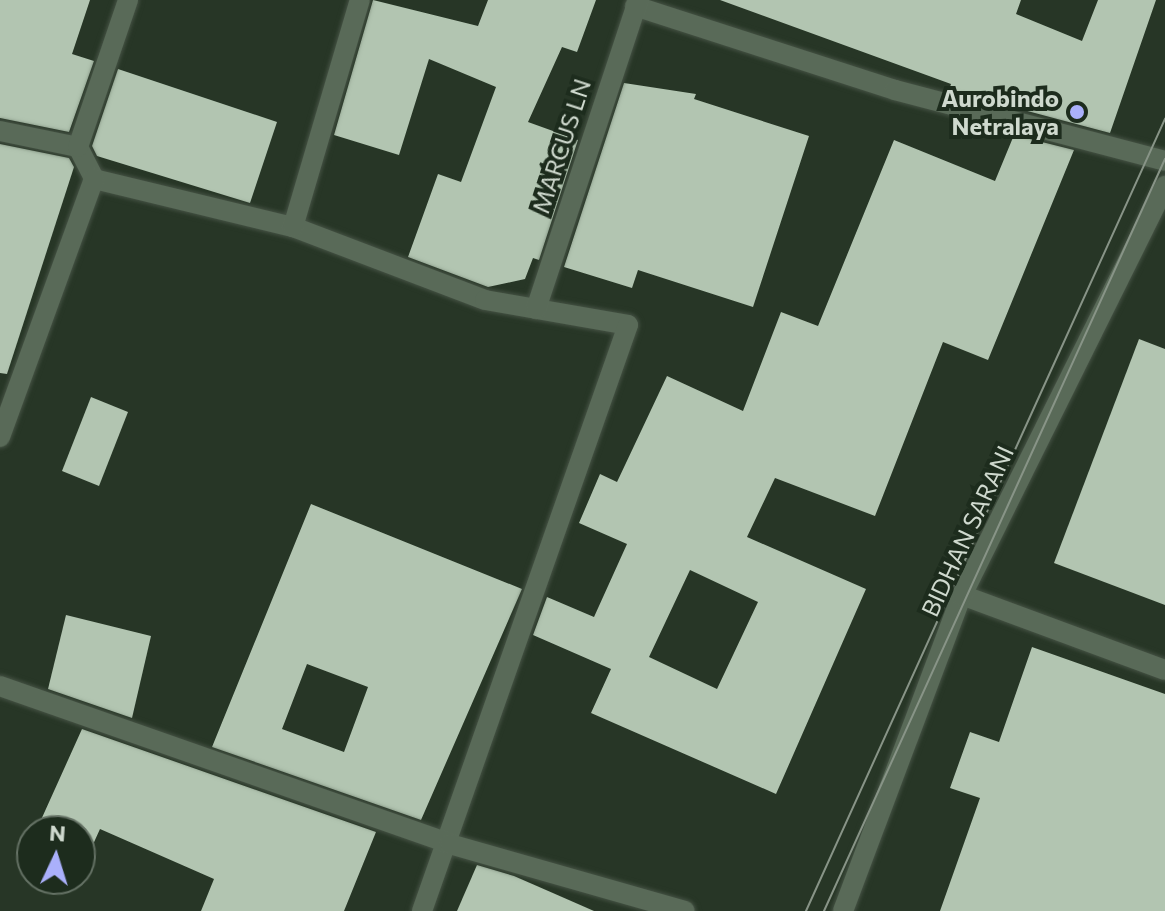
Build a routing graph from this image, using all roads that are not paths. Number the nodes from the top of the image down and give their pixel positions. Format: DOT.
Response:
graph roads {
  1 [pos="128,0"];
  2 [pos="360,0"];
  3 [pos="636,3"];
  4 [pos="0,131"];
  5 [pos="78,147"];
  6 [pos="1165,161"];
  7 [pos="94,179"];
  8 [pos="1165,186"];
  9 [pos="293,227"];
  10 [pos="536,309"];
  11 [pos="0,437"];
  12 [pos="962,595"];
  13 [pos="1165,670"];
  14 [pos="0,686"];
  15 [pos="450,844"];
  16 [pos="422,911"];
  17 [pos="685,911"];
  18 [pos="843,911"];
  1 -- 5 [label="main road"];
  2 -- 9 [label="main road"];
  3 -- 6 [label="main road"];
  3 -- 10 [label="main road, MARCUS LN"];
  4 -- 5 [label="main road"];
  5 -- 7 [label="main road"];
  7 -- 9 [label="main road"];
  7 -- 11 [label="main road"];
  8 -- 12 [label="main road, BIDHAN SARANI"];
  9 -- 10 [label="main road"];
  10 -- 15 [label="main road"];
  12 -- 13 [label="main road"];
  12 -- 18 [label="main road, BIDHAN SARANI"];
  14 -- 15 [label="main road"];
  15 -- 16 [label="main road"];
  15 -- 17 [label="main road"];
}
